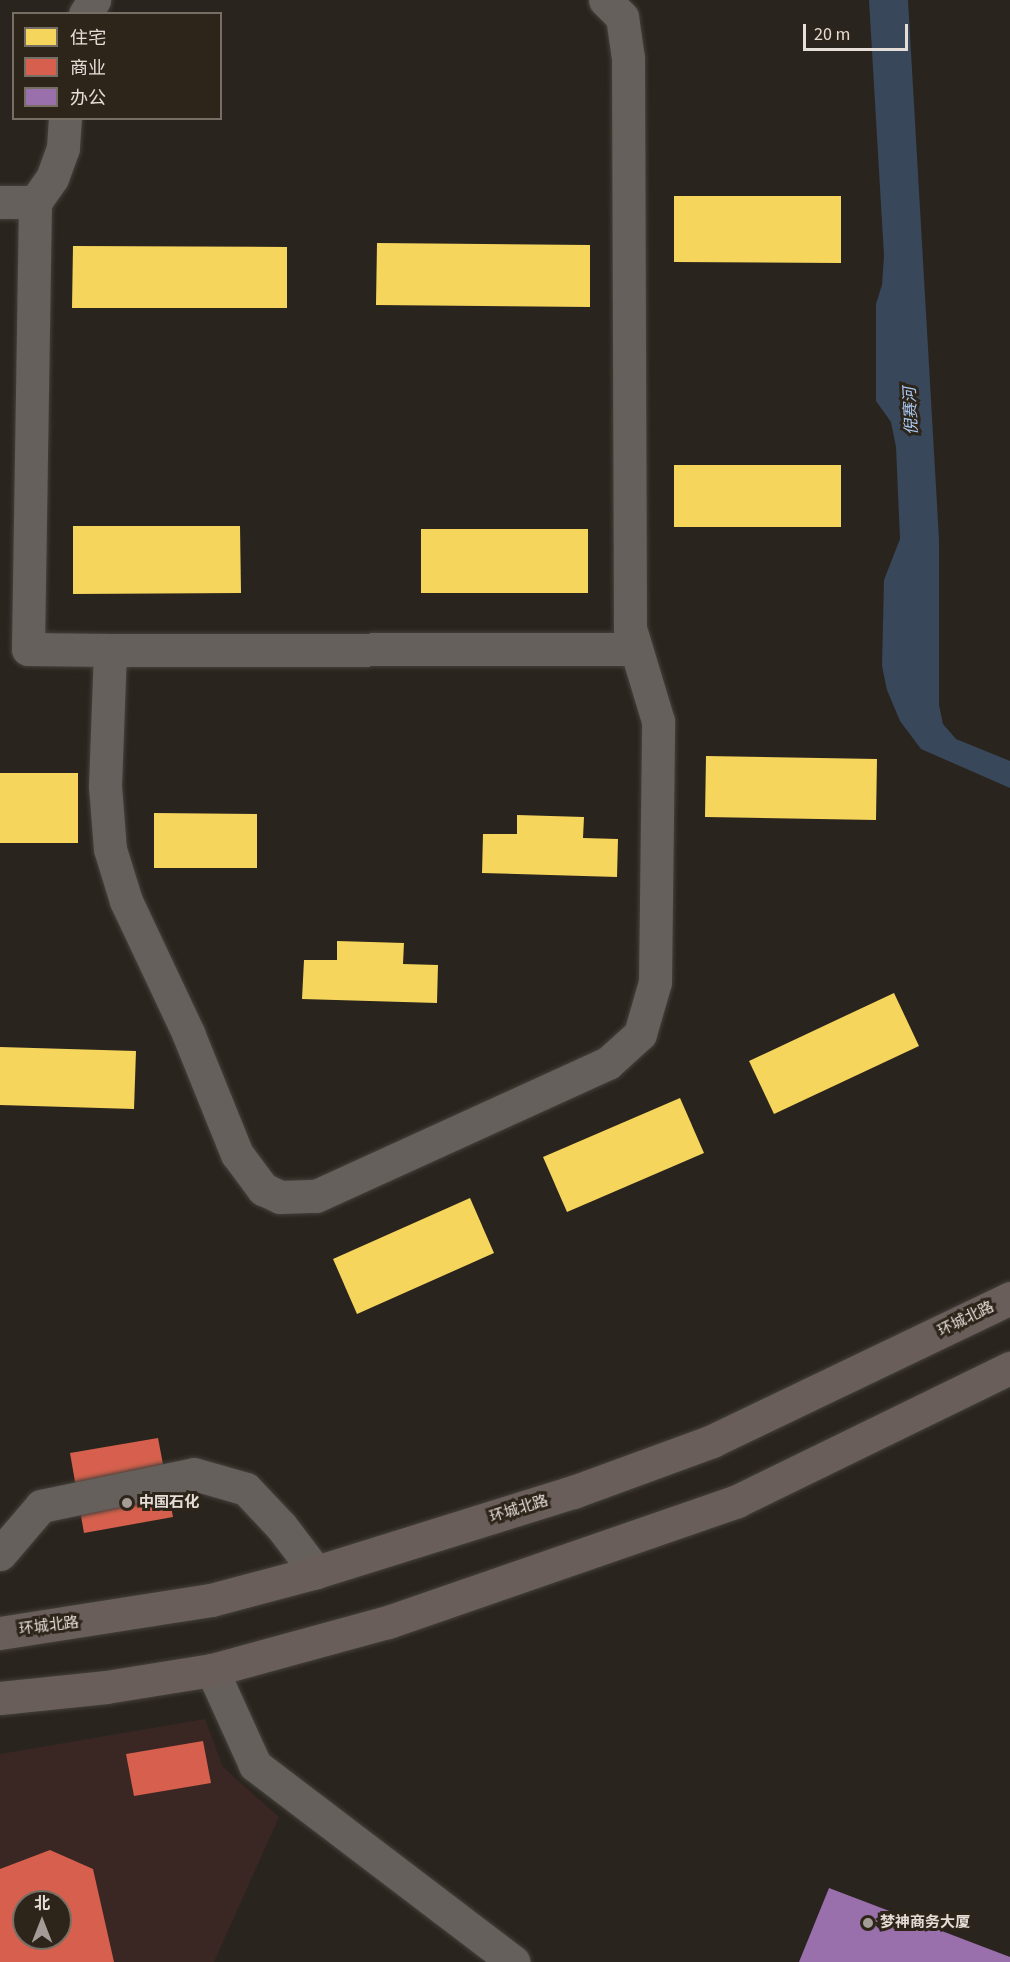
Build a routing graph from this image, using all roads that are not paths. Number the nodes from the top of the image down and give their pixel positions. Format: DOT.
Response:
graph roads {
  1 [pos="605,0"];
  2 [pos="65,120"];
  3 [pos="0,202"];
  4 [pos="35,202"];
  5 [pos="635,649"];
  6 [pos="110,650"];
  7 [pos="1010,1298"];
  8 [pos="1010,1368"];
  9 [pos="0,1554"];
  10 [pos="316,1572"];
  11 [pos="0,1632"];
  12 [pos="212,1670"];
  13 [pos="0,1698"];
  14 [pos="514,1962"];
  1 -- 5 [label="lane"];
  2 -- 4 [label="lane"];
  3 -- 4 [label="lane"];
  4 -- 6 [label="lane"];
  5 -- 6 [label="lane"];
  5 -- 6 [label="lane"];
  7 -- 10 [label="main road, 环城北路"];
  8 -- 12 [label="main road"];
  9 -- 10 [label="lane"];
  10 -- 11 [label="main road, 环城北路"];
  12 -- 13 [label="main road"];
  12 -- 14 [label="lane"];
}
